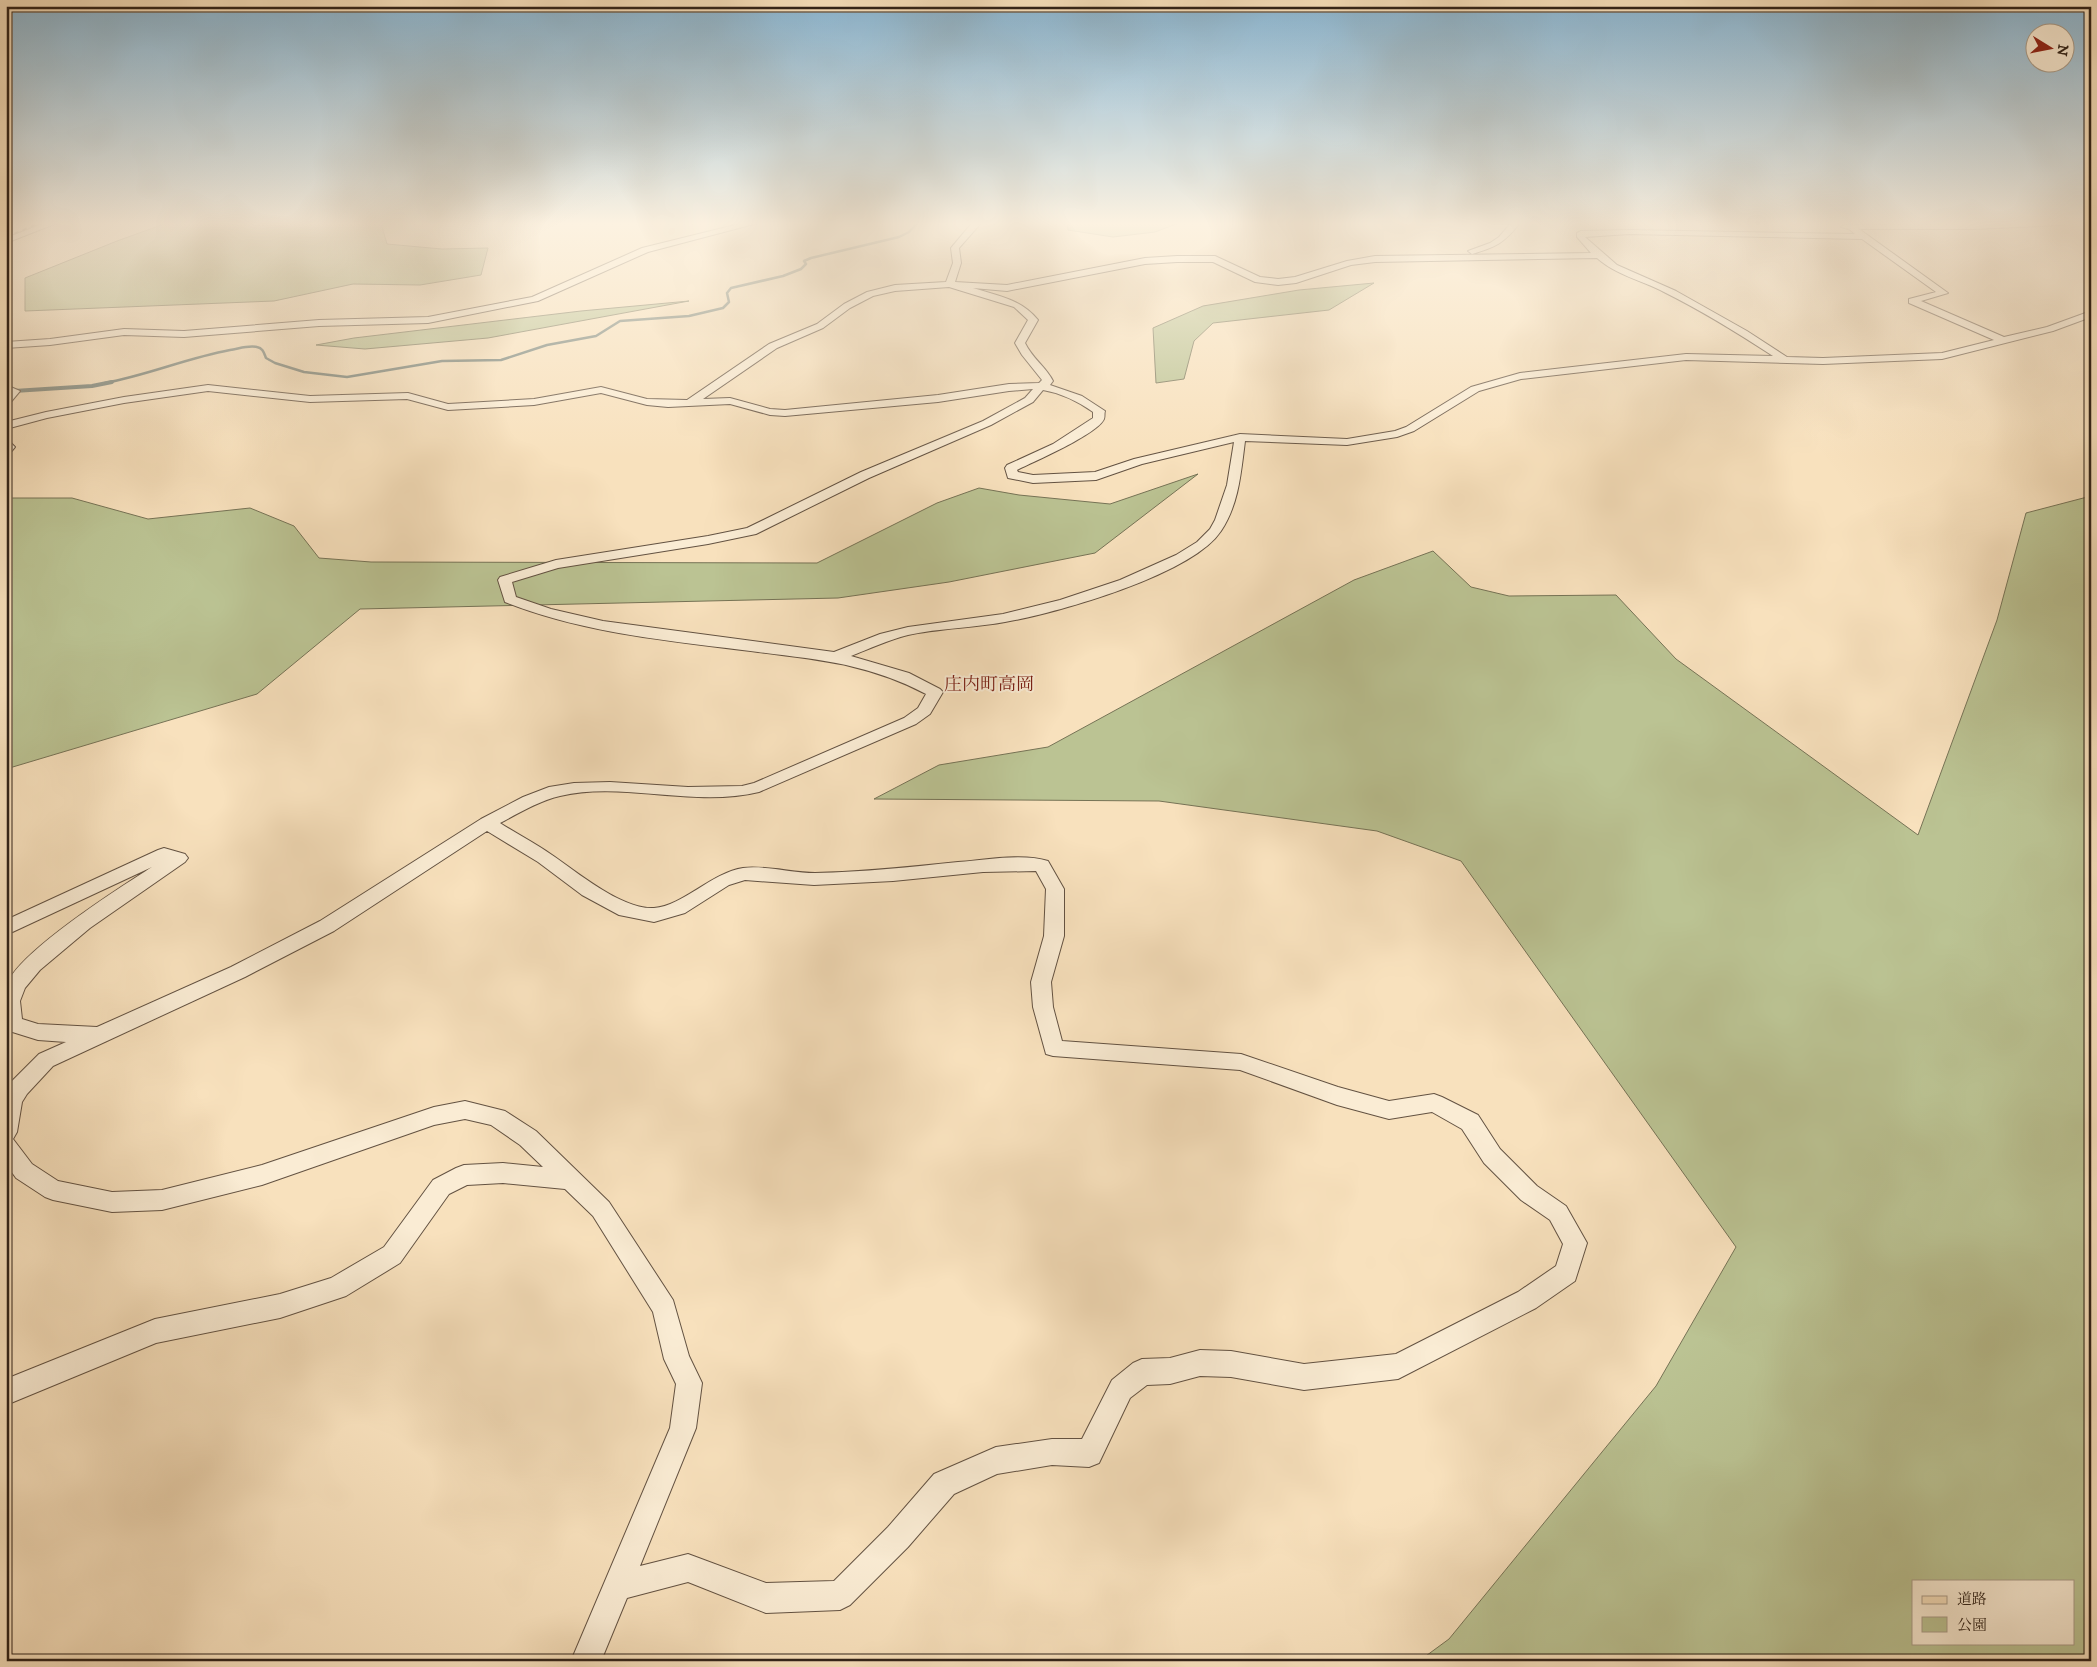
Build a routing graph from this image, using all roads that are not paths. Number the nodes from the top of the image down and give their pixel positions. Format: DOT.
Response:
graph roads {
  1 [pos="529,301"];
  2 [pos="857,301"];
  3 [pos="1002,301"];
  4 [pos="1687,301"];
  5 [pos="1914,301"];
  6 [pos="2091,314"];
  7 [pos="2004,341"];
  8 [pos="6,345"];
  9 [pos="1785,360"];
  10 [pos="1040,386"];
  11 [pos="6,388"];
  12 [pos="6,401"];
  13 [pos="690,404"];
  14 [pos="6,426"];
  15 [pos="1240,437"];
  16 [pos="6,444"];
  17 [pos="6,451"];
  18 [pos="835,657"];
  19 [pos="487,823"];
  20 [pos="6,928"];
  21 [pos="99,1036"];
  22 [pos="6,1132"];
  23 [pos="6,1146"];
  24 [pos="571,1180"];
  25 [pos="6,1392"];
  26 [pos="617,1586"];
  27 [pos="586,1661"];
  1 -- 8 [label="street"];
  2 -- 13 [label="street"];
  3 -- 10 [label="street"];
  4 -- 9 [label="street"];
  5 -- 7 [label="street"];
  6 -- 7 [label="street"];
  7 -- 9 [label="street"];
  9 -- 15 [label="street"];
  10 -- 13 [label="street"];
  10 -- 15 [label="street"];
  10 -- 18 [label="street"];
  11 -- 12 [label="street"];
  13 -- 14 [label="street"];
  15 -- 18 [label="street"];
  16 -- 17 [label="street"];
  18 -- 19 [label="street"];
  19 -- 21 [label="street"];
  19 -- 26 [label="street"];
  20 -- 21 [label="street"];
  21 -- 22 [label="street"];
  23 -- 24 [label="street"];
  24 -- 25 [label="street"];
  24 -- 26 [label="street"];
  26 -- 27 [label="street"];
}
